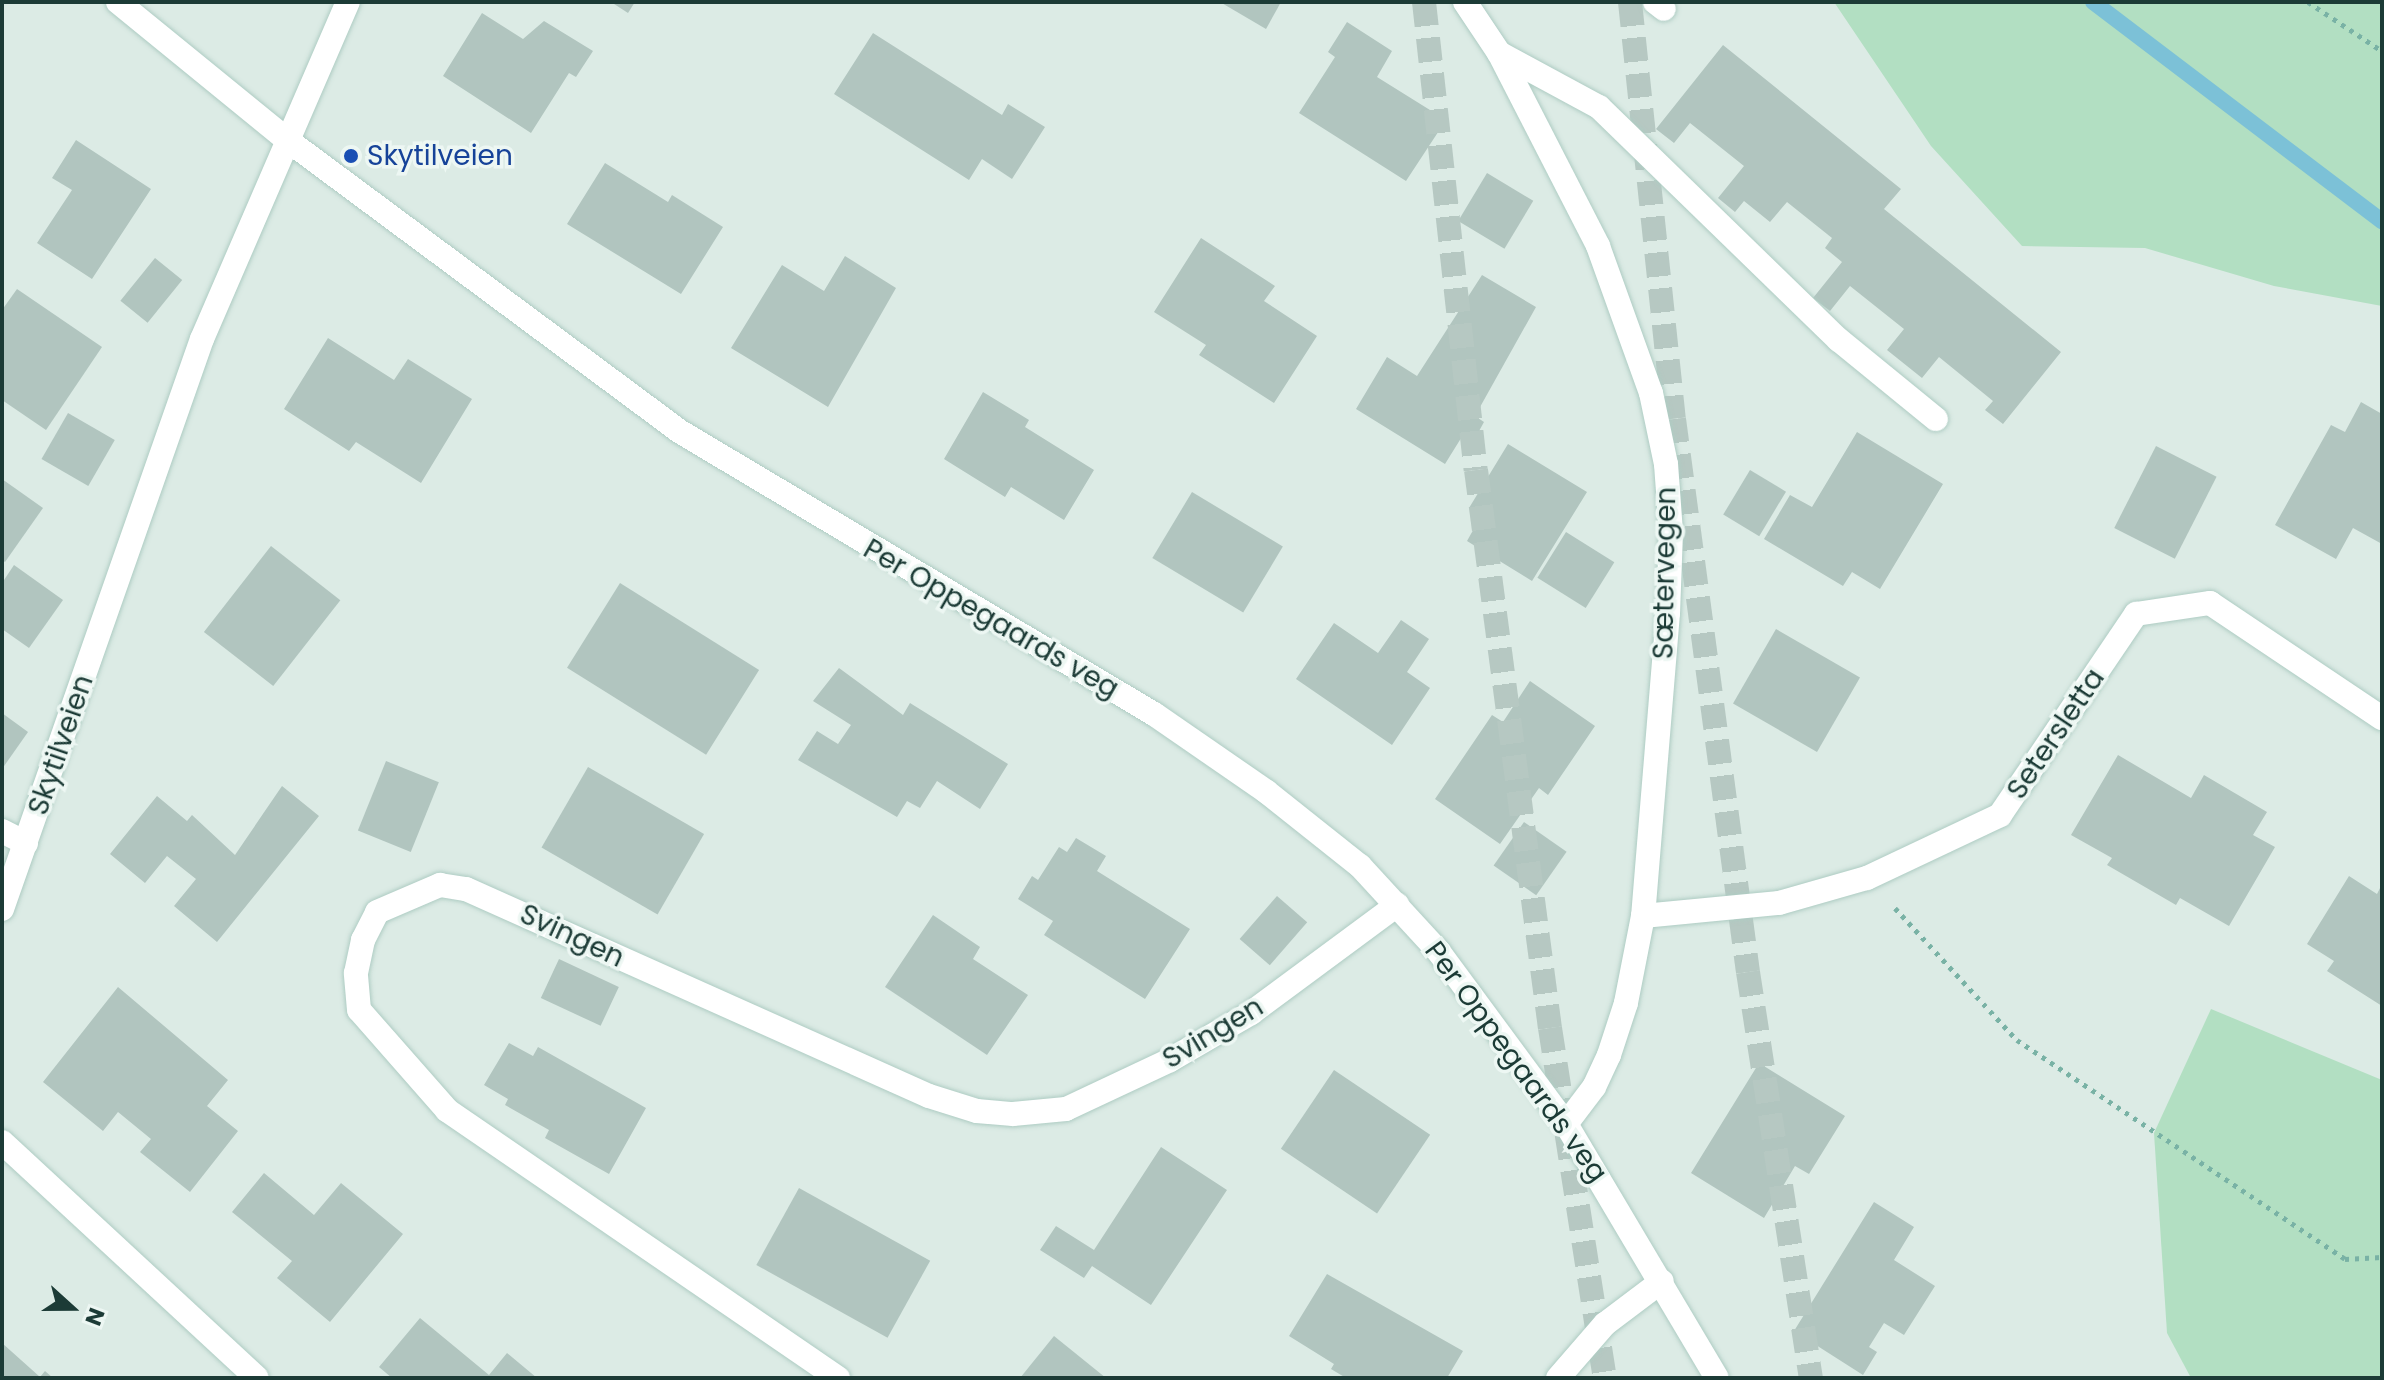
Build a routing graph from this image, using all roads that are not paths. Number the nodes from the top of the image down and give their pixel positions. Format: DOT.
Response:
graph roads {
  1 [pos="118,2"];
  2 [pos="348,2"];
  3 [pos="1465,2"];
  4 [pos="1499,53"];
  5 [pos="286,139"];
  6 [pos="1936,419"];
  7 [pos="2382,718"];
  8 [pos="2,831"];
  9 [pos="26,843"];
  10 [pos="1397,905"];
  11 [pos="2,909"];
  12 [pos="1643,916"];
  13 [pos="1566,1124"];
  14 [pos="2,1142"];
  15 [pos="1662,1281"];
  16 [pos="257,1378"];
  17 [pos="838,1378"];
  18 [pos="1558,1378"];
  19 [pos="1717,1378"];
  1 -- 5 [label="street, Per Oppegaards veg"];
  2 -- 5 [label="street, Skytilveien"];
  3 -- 4 [label="street, Sætervegen"];
  4 -- 6 [label="street"];
  4 -- 12 [label="street, Sætervegen"];
  5 -- 9 [label="street, Skytilveien"];
  5 -- 10 [label="street, Per Oppegaards veg"];
  7 -- 12 [label="street, Setersletta"];
  8 -- 9 [label="street"];
  9 -- 11 [label="street, Skytilveien"];
  10 -- 13 [label="street, Per Oppegaards veg"];
  10 -- 17 [label="street, Svingen"];
  12 -- 13 [label="street, Sætervegen"];
  13 -- 15 [label="street, Per Oppegaards veg"];
  14 -- 16 [label="street"];
  15 -- 18 [label="street"];
  15 -- 19 [label="street, Per Oppegaards veg"];
}
